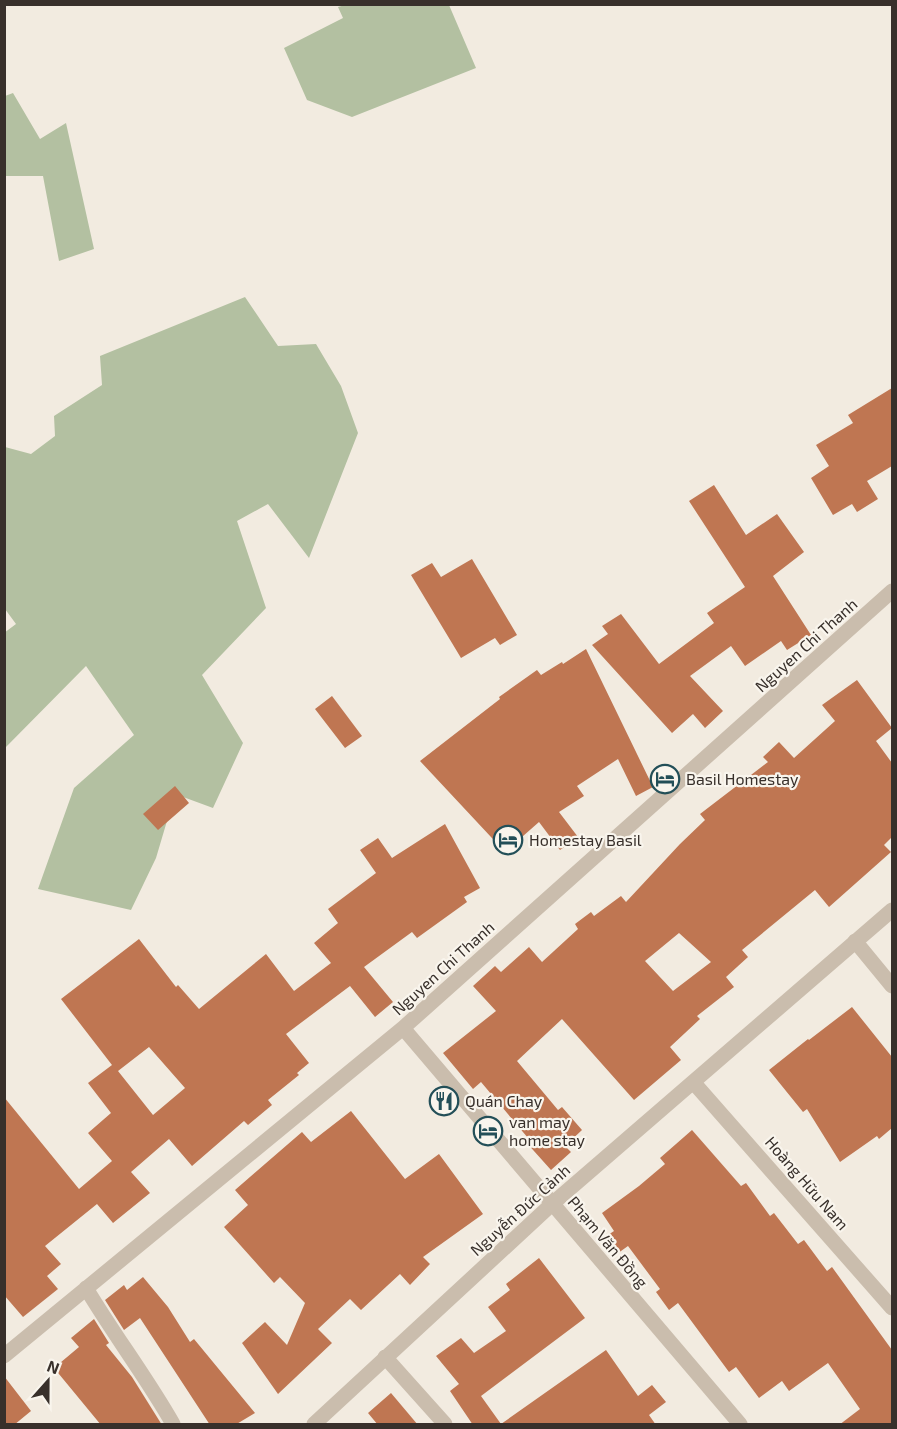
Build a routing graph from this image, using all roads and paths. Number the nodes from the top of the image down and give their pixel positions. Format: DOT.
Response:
graph roads {
  1 [pos="892,591"];
  2 [pos="892,910"];
  3 [pos="855,942"];
  4 [pos="892,986"];
  5 [pos="403,1028"];
  6 [pos="694,1083"];
  7 [pos="552,1204"];
  8 [pos="87,1288"];
  9 [pos="892,1308"];
  10 [pos="4,1356"];
  11 [pos="386,1357"];
  12 [pos="173,1425"];
  13 [pos="314,1425"];
  14 [pos="445,1425"];
  15 [pos="740,1425"];
  1 -- 5 [label="street, Nguyen Chi Thanh"];
  2 -- 3 [label="street, Nguyễn Đức Cảnh"];
  3 -- 4 [label="street"];
  3 -- 6 [label="street, Nguyễn Đức Cảnh"];
  5 -- 7 [label="street, Phạm Văn Đồng"];
  5 -- 8 [label="street, Nguyen Chi Thanh"];
  6 -- 7 [label="street, Nguyễn Đức Cảnh"];
  6 -- 9 [label="street, Hoàng Hữu Nam"];
  7 -- 11 [label="street, Nguyễn Đức Cảnh"];
  7 -- 15 [label="street, Phạm Văn Đồng"];
  8 -- 10 [label="street, Nguyen Chi Thanh"];
  8 -- 12 [label="street"];
  11 -- 13 [label="street, Nguyễn Đức Cảnh"];
  11 -- 14 [label="street"];
}
